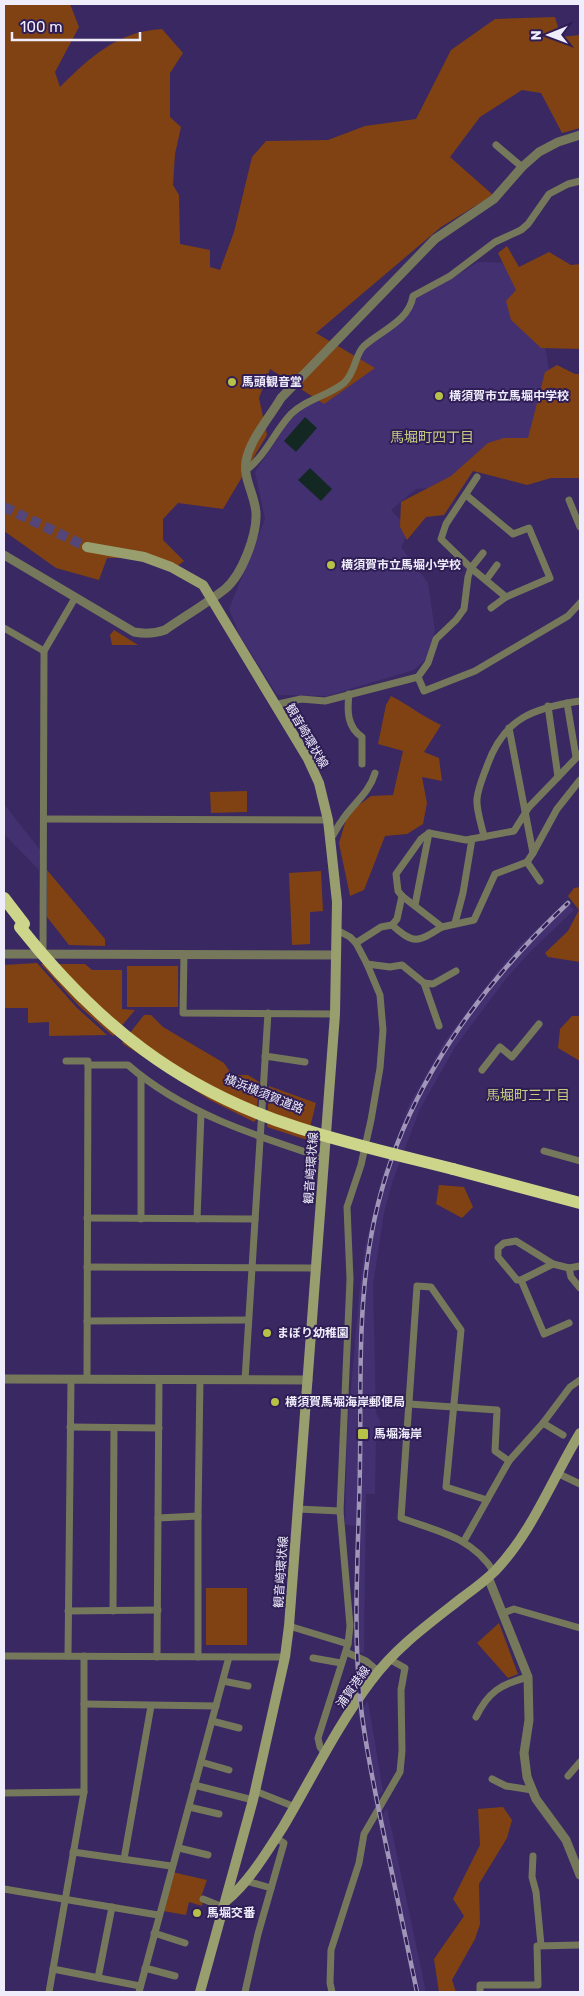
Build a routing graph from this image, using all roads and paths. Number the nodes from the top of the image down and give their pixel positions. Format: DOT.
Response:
graph roads {
  1 [pos="580,135"];
  2 [pos="496,145"];
  3 [pos="522,167"];
  4 [pos="580,182"];
  5 [pos="245,471"];
  6 [pos="477,477"];
  7 [pos="466,495"];
  8 [pos="569,500"];
  9 [pos="580,527"];
  10 [pos="87,547"];
  11 [pos="483,553"];
  12 [pos="4,555"];
  13 [pos="497,566"];
  14 [pos="472,568"];
  15 [pos="486,580"];
  16 [pos="506,597"];
  17 [pos="75,598"];
  18 [pos="212,598"];
  19 [pos="580,603"];
  20 [pos="491,608"];
  21 [pos="4,628"];
  22 [pos="44,651"];
  23 [pos="418,677"];
  24 [pos="349,694"];
  25 [pos="580,701"];
  26 [pos="567,703"];
  27 [pos="274,705"];
  28 [pos="548,706"];
  29 [pos="509,728"];
  30 [pos="578,756"];
  31 [pos="362,764"];
  32 [pos="375,774"];
  33 [pos="558,777"];
  34 [pos="580,780"];
  35 [pos="525,815"];
  36 [pos="44,819"];
  37 [pos="328,820"];
  38 [pos="429,833"];
  39 [pos="484,837"];
  40 [pos="331,838"];
  41 [pos="472,840"];
  42 [pos="533,853"];
  43 [pos="527,862"];
  44 [pos="540,881"];
  45 [pos="402,896"];
  46 [pos="4,898"];
  47 [pos="415,905"];
  48 [pos="4,906"];
  49 [pos="455,923"];
  50 [pos="22,925"];
  51 [pos="392,925"];
  52 [pos="442,927"];
  53 [pos="337,930"];
  54 [pos="356,943"];
  55 [pos="4,954"];
  56 [pos="43,954"];
  57 [pos="184,954"];
  58 [pos="336,955"];
  59 [pos="367,964"];
  60 [pos="456,971"];
  61 [pos="424,983"];
  62 [pos="268,1013"];
  63 [pos="334,1014"];
  64 [pos="539,1024"];
  65 [pos="439,1026"];
  66 [pos="266,1056"];
  67 [pos="66,1061"];
  68 [pos="305,1062"];
  69 [pos="88,1065"];
  70 [pos="482,1070"];
  71 [pos="141,1076"];
  72 [pos="201,1113"];
  73 [pos="260,1137"];
  74 [pos="544,1152"];
  75 [pos="324,1158"];
  76 [pos="580,1161"];
  77 [pos="453,1166"];
  78 [pos="580,1197"];
  79 [pos="580,1202"];
  80 [pos="88,1218"];
  81 [pos="141,1219"];
  82 [pos="197,1219"];
  83 [pos="255,1219"];
  84 [pos="553,1264"];
  85 [pos="580,1266"];
  86 [pos="87,1267"];
  87 [pos="252,1267"];
  88 [pos="317,1268"];
  89 [pos="569,1268"];
  90 [pos="521,1280"];
  91 [pos="580,1288"];
  92 [pos="248,1320"];
  93 [pos="87,1321"];
  94 [pos="570,1323"];
  95 [pos="4,1379"];
  96 [pos="71,1379"];
  97 [pos="87,1379"];
  98 [pos="159,1379"];
  99 [pos="200,1380"];
  100 [pos="244,1380"];
  101 [pos="308,1380"];
  102 [pos="580,1380"];
  103 [pos="409,1404"];
  104 [pos="454,1407"];
  105 [pos="543,1423"];
  106 [pos="70,1427"];
  107 [pos="114,1428"];
  108 [pos="159,1428"];
  109 [pos="580,1433"];
  110 [pos="563,1435"];
  111 [pos="509,1461"];
  112 [pos="557,1473"];
  113 [pos="580,1484"];
  114 [pos="487,1500"];
  115 [pos="298,1509"];
  116 [pos="340,1511"];
  117 [pos="198,1516"];
  118 [pos="158,1518"];
  119 [pos="464,1540"];
  120 [pos="491,1575"];
  121 [pos="158,1610"];
  122 [pos="113,1611"];
  123 [pos="68,1612"];
  124 [pos="503,1614"];
  125 [pos="289,1626"];
  126 [pos="580,1628"];
  127 [pos="347,1648"];
  128 [pos="4,1656"];
  129 [pos="68,1656"];
  130 [pos="84,1656"];
  131 [pos="157,1657"];
  132 [pos="198,1657"];
  133 [pos="229,1657"];
  134 [pos="285,1657"];
  135 [pos="313,1658"];
  136 [pos="389,1659"];
  137 [pos="341,1663"];
  138 [pos="378,1671"];
  139 [pos="528,1677"];
  140 [pos="223,1680"];
  141 [pos="248,1686"];
  142 [pos="84,1704"];
  143 [pos="151,1706"];
  144 [pos="216,1706"];
  145 [pos="476,1717"];
  146 [pos="212,1721"];
  147 [pos="239,1728"];
  148 [pos="325,1754"];
  149 [pos="201,1762"];
  150 [pos="580,1762"];
  151 [pos="229,1770"];
  152 [pos="568,1776"];
  153 [pos="492,1779"];
  154 [pos="194,1785"];
  155 [pos="532,1790"];
  156 [pos="84,1792"];
  157 [pos="4,1793"];
  158 [pos="254,1796"];
  159 [pos="295,1806"];
  160 [pos="189,1807"];
  161 [pos="219,1814"];
  162 [pos="276,1838"];
  163 [pos="179,1848"];
  164 [pos="73,1852"];
  165 [pos="208,1856"];
  166 [pos="533,1856"];
  167 [pos="124,1859"];
  168 [pos="171,1866"];
  169 [pos="580,1875"];
  170 [pos="246,1882"];
  171 [pos="4,1888"];
  172 [pos="271,1888"];
  173 [pos="65,1899"];
  174 [pos="203,1899"];
  175 [pos="225,1904"];
  176 [pos="112,1907"];
  177 [pos="158,1915"];
  178 [pos="154,1933"];
  179 [pos="185,1943"];
  180 [pos="541,1945"];
  181 [pos="580,1945"];
  182 [pos="144,1968"];
  183 [pos="53,1969"];
  184 [pos="176,1976"];
  185 [pos="98,1978"];
  186 [pos="139,1989"];
  187 [pos="49,1992"];
  188 [pos="200,1992"];
  189 [pos="245,1992"];
  190 [pos="332,1992"];
  191 [pos="480,1992"];
  1 -- 3 [label="street"];
  2 -- 3 [label="street"];
  3 -- 5 [label="street"];
  4 -- 5 [label="street"];
  5 -- 18 [label="street"];
  6 -- 7 [label="street"];
  7 -- 14 [label="street"];
  7 -- 16 [label="street"];
  8 -- 9 [label="street"];
  10 -- 18 [label="main road, 観音崎環状線"];
  11 -- 14 [label="street"];
  12 -- 17 [label="street"];
  13 -- 15 [label="street"];
  14 -- 15 [label="street"];
  14 -- 23 [label="street"];
  15 -- 16 [label="street"];
  16 -- 20 [label="street"];
  17 -- 18 [label="street"];
  17 -- 22 [label="street"];
  18 -- 27 [label="main road, 観音崎環状線"];
  19 -- 23 [label="street"];
  21 -- 22 [label="street"];
  22 -- 36 [label="street"];
  23 -- 24 [label="street"];
  24 -- 27 [label="street"];
  24 -- 31 [label="street"];
  25 -- 26 [label="street"];
  26 -- 28 [label="street"];
  26 -- 30 [label="street"];
  27 -- 37 [label="main road, 観音崎環状線"];
  28 -- 29 [label="street"];
  28 -- 33 [label="street"];
  29 -- 35 [label="street"];
  29 -- 39 [label="street"];
  30 -- 33 [label="street"];
  32 -- 40 [label="street"];
  33 -- 35 [label="street"];
  34 -- 42 [label="street"];
  35 -- 39 [label="street"];
  35 -- 42 [label="street"];
  36 -- 37 [label="street"];
  36 -- 56 [label="street"];
  37 -- 40 [label="main road, 観音崎環状線"];
  38 -- 41 [label="street"];
  38 -- 45 [label="street"];
  38 -- 47 [label="street"];
  39 -- 41 [label="street"];
  40 -- 53 [label="main road, 観音崎環状線"];
  41 -- 49 [label="street"];
  42 -- 43 [label="street"];
  43 -- 44 [label="street"];
  43 -- 49 [label="street"];
  45 -- 47 [label="street"];
  45 -- 51 [label="street"];
  46 -- 50 [label="highway, 横浜横須賀道路"];
  47 -- 52 [label="street"];
  48 -- 50 [label="highway, 横浜横須賀道路"];
  49 -- 52 [label="street"];
  50 -- 77 [label="highway, 横浜横須賀道路"];
  51 -- 52 [label="street"];
  51 -- 54 [label="street"];
  53 -- 54 [label="street"];
  53 -- 58 [label="main road, 観音崎環状線"];
  54 -- 59 [label="street"];
  55 -- 56 [label="street"];
  56 -- 57 [label="street"];
  57 -- 58 [label="street"];
  57 -- 62 [label="street"];
  58 -- 63 [label="main road, 観音崎環状線"];
  59 -- 61 [label="street"];
  59 -- 116 [label="street"];
  60 -- 61 [label="street"];
  61 -- 65 [label="street"];
  62 -- 63 [label="street"];
  62 -- 66 [label="street"];
  63 -- 75 [label="main road, 観音崎環状線"];
  64 -- 70 [label="street"];
  66 -- 68 [label="street"];
  66 -- 73 [label="street"];
  67 -- 69 [label="street"];
  69 -- 71 [label="street"];
  69 -- 80 [label="street"];
  71 -- 72 [label="street"];
  71 -- 81 [label="street"];
  72 -- 73 [label="street"];
  72 -- 82 [label="street"];
  73 -- 75 [label="street"];
  73 -- 83 [label="street"];
  74 -- 76 [label="street"];
  75 -- 88 [label="main road, 観音崎環状線"];
  77 -- 78 [label="highway, 横浜横須賀道路"];
  77 -- 79 [label="highway, 横浜横須賀道路"];
  80 -- 81 [label="street"];
  80 -- 86 [label="street"];
  81 -- 82 [label="street"];
  82 -- 83 [label="street"];
  83 -- 87 [label="street"];
  84 -- 89 [label="street"];
  84 -- 90 [label="street"];
  84 -- 90 [label="street"];
  85 -- 89 [label="street"];
  86 -- 87 [label="street"];
  86 -- 93 [label="street"];
  87 -- 88 [label="street"];
  87 -- 92 [label="street"];
  88 -- 101 [label="main road, 観音崎環状線"];
  89 -- 91 [label="street"];
  90 -- 94 [label="street"];
  92 -- 93 [label="street"];
  92 -- 100 [label="street"];
  93 -- 97 [label="street"];
  95 -- 96 [label="street"];
  96 -- 97 [label="street"];
  96 -- 106 [label="street"];
  97 -- 98 [label="street"];
  98 -- 99 [label="street"];
  98 -- 108 [label="street"];
  99 -- 100 [label="street"];
  99 -- 117 [label="street"];
  100 -- 101 [label="street"];
  101 -- 115 [label="main road, 観音崎環状線"];
  102 -- 105 [label="street"];
  103 -- 104 [label="street"];
  103 -- 104 [label="street"];
  103 -- 119 [label="street"];
  104 -- 111 [label="street"];
  104 -- 114 [label="street"];
  105 -- 110 [label="street"];
  105 -- 111 [label="street"];
  106 -- 107 [label="street"];
  106 -- 123 [label="street"];
  107 -- 108 [label="street"];
  107 -- 122 [label="street"];
  108 -- 118 [label="street"];
  109 -- 112 [label="main road, 浦賀港線"];
  111 -- 114 [label="street"];
  112 -- 113 [label="street"];
  112 -- 120 [label="main road, 浦賀港線"];
  114 -- 119 [label="street"];
  115 -- 116 [label="street"];
  115 -- 125 [label="main road, 観音崎環状線"];
  116 -- 127 [label="street"];
  117 -- 118 [label="street"];
  117 -- 132 [label="street"];
  118 -- 121 [label="street"];
  119 -- 120 [label="street"];
  120 -- 124 [label="street"];
  120 -- 136 [label="main road, 浦賀港線"];
  121 -- 122 [label="street"];
  121 -- 131 [label="street"];
  122 -- 123 [label="street"];
  123 -- 129 [label="street"];
  124 -- 126 [label="street"];
  124 -- 139 [label="street"];
  125 -- 127 [label="street"];
  125 -- 134 [label="main road, 観音崎環状線"];
  127 -- 137 [label="street"];
  127 -- 138 [label="street"];
  128 -- 129 [label="street"];
  129 -- 130 [label="street"];
  130 -- 131 [label="street"];
  130 -- 142 [label="street"];
  131 -- 132 [label="street"];
  132 -- 133 [label="street"];
  133 -- 134 [label="street"];
  133 -- 140 [label="street"];
  134 -- 158 [label="main road, 観音崎環状線"];
  135 -- 137 [label="street"];
  136 -- 138 [label="main road, 浦賀港線"];
  136 -- 190 [label="street"];
  137 -- 148 [label="street"];
  138 -- 148 [label="main road, 浦賀港線"];
  139 -- 145 [label="street"];
  139 -- 155 [label="street"];
  140 -- 141 [label="street"];
  140 -- 144 [label="street"];
  142 -- 143 [label="street"];
  142 -- 156 [label="street"];
  143 -- 144 [label="street"];
  143 -- 167 [label="street"];
  144 -- 146 [label="street"];
  146 -- 147 [label="street"];
  146 -- 149 [label="street"];
  148 -- 159 [label="main road, 浦賀港線"];
  149 -- 151 [label="street"];
  149 -- 154 [label="street"];
  150 -- 152 [label="street"];
  153 -- 155 [label="street"];
  154 -- 158 [label="street"];
  154 -- 160 [label="street"];
  155 -- 169 [label="street"];
  156 -- 157 [label="street"];
  156 -- 164 [label="street"];
  158 -- 159 [label="street"];
  158 -- 175 [label="main road, 観音崎環状線"];
  159 -- 162 [label="main road, 浦賀港線"];
  160 -- 161 [label="street"];
  160 -- 163 [label="street"];
  162 -- 170 [label="main road, 浦賀港線"];
  162 -- 172 [label="street"];
  163 -- 165 [label="street"];
  163 -- 168 [label="street"];
  164 -- 167 [label="street"];
  164 -- 173 [label="street"];
  166 -- 180 [label="street"];
  167 -- 168 [label="street"];
  168 -- 177 [label="street"];
  170 -- 172 [label="street"];
  170 -- 175 [label="main road, 浦賀港線"];
  171 -- 173 [label="street"];
  172 -- 189 [label="street"];
  173 -- 176 [label="street"];
  173 -- 183 [label="street"];
  174 -- 175 [label="street"];
  175 -- 188 [label="main road"];
  176 -- 177 [label="street"];
  176 -- 185 [label="street"];
  177 -- 178 [label="street"];
  178 -- 179 [label="street"];
  178 -- 182 [label="street"];
  180 -- 181 [label="street"];
  180 -- 191 [label="street"];
  182 -- 184 [label="street"];
  182 -- 186 [label="street"];
  183 -- 185 [label="street"];
  183 -- 187 [label="street"];
  185 -- 186 [label="street"];
}
